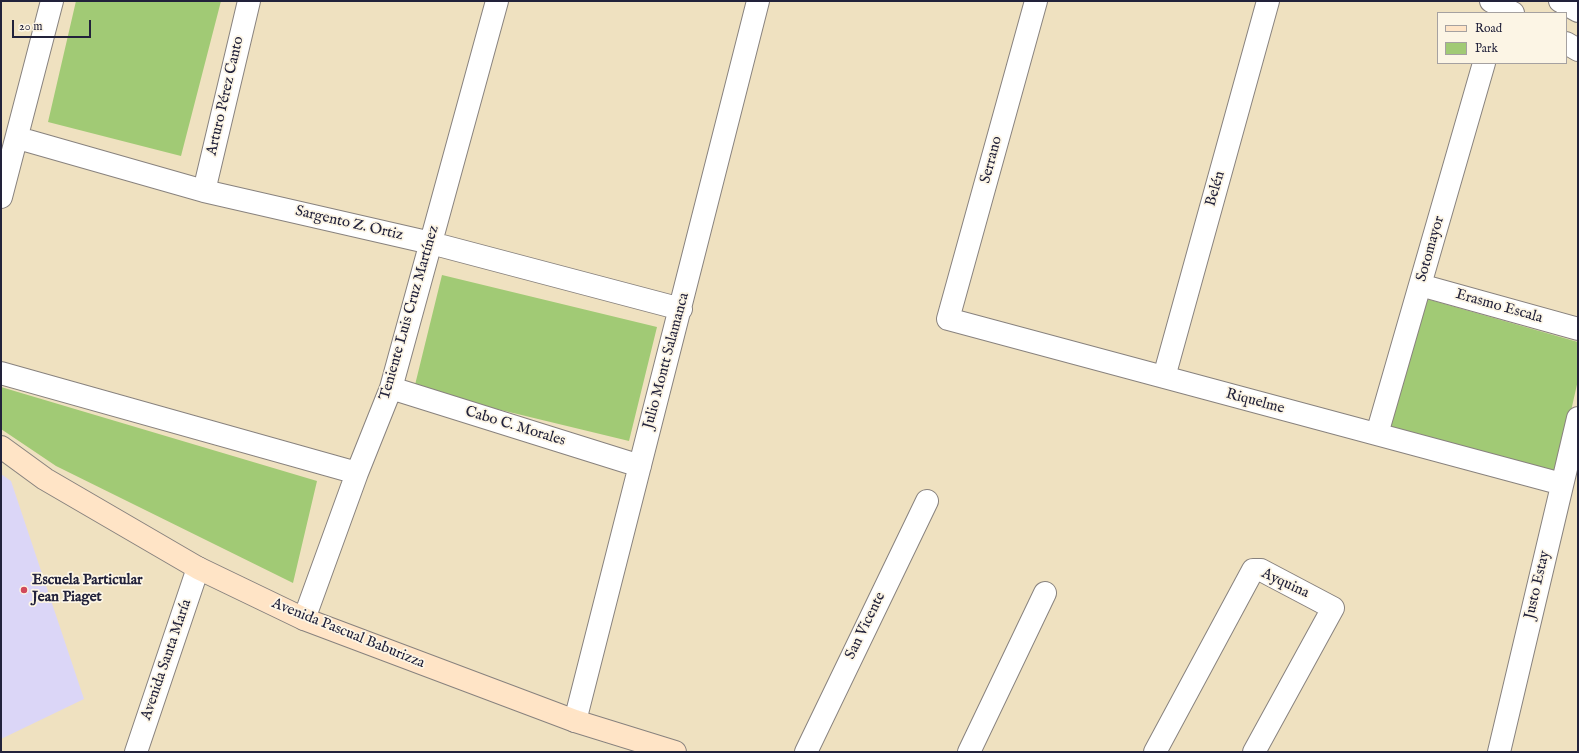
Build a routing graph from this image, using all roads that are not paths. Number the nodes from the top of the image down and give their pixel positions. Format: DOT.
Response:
graph roads {
  1 [pos="52,1"];
  2 [pos="249,1"];
  3 [pos="498,1"];
  4 [pos="758,1"];
  5 [pos="1036,1"];
  6 [pos="1268,1"];
  7 [pos="1560,1"];
  8 [pos="1578,11"];
  9 [pos="1567,44"];
  10 [pos="1578,50"];
  11 [pos="1484,64"];
  12 [pos="18,138"];
  13 [pos="204,191"];
  14 [pos="1,197"];
  15 [pos="431,243"];
  16 [pos="1420,285"];
  17 [pos="681,309"];
  18 [pos="948,319"];
  19 [pos="1578,330"];
  20 [pos="1,373"];
  21 [pos="1164,377"];
  22 [pos="391,388"];
  23 [pos="1578,418"];
  24 [pos="1377,434"];
  25 [pos="1,447"];
  26 [pos="640,466"];
  27 [pos="357,473"];
  28 [pos="1562,484"];
  29 [pos="927,501"];
  30 [pos="198,568"];
  31 [pos="1045,593"];
  32 [pos="304,619"];
  33 [pos="575,721"];
  34 [pos="136,752"];
  35 [pos="675,752"];
  36 [pos="806,752"];
  37 [pos="969,752"];
  38 [pos="1155,752"];
  39 [pos="1254,752"];
  40 [pos="1499,752"];
  1 -- 12 [label="street"];
  2 -- 13 [label="street, Arturo Pérez Canto"];
  3 -- 15 [label="street, Teniente Luis Cruz Martínez"];
  4 -- 17 [label="street, Julio Montt Salamanca"];
  5 -- 18 [label="street, Serrano"];
  6 -- 21 [label="street, Belén"];
  7 -- 8 [label="street"];
  9 -- 10 [label="street"];
  11 -- 16 [label="street, Sotomayor"];
  12 -- 13 [label="street, Sargento Z. Ortiz"];
  12 -- 14 [label="street"];
  13 -- 15 [label="street, Sargento Z. Ortiz"];
  15 -- 17 [label="street, Sargento Z. Ortiz"];
  15 -- 22 [label="street, Teniente Luis Cruz Martínez"];
  16 -- 19 [label="street, Erasmo Escala"];
  16 -- 24 [label="street, Sotomayor"];
  17 -- 26 [label="street, Julio Montt Salamanca"];
  18 -- 21 [label="street, Riquelme"];
  20 -- 27 [label="street"];
  21 -- 24 [label="street, Riquelme"];
  22 -- 26 [label="street, Cabo C. Morales"];
  22 -- 27 [label="street, Teniente Luis Cruz Martínez"];
  23 -- 28 [label="street, Justo Estay"];
  24 -- 28 [label="street, Riquelme"];
  25 -- 30 [label="main road, Avenida Pascual Baburizza"];
  26 -- 33 [label="street, Julio Montt Salamanca"];
  27 -- 32 [label="street, Teniente Luis Cruz Martínez"];
  28 -- 40 [label="street, Justo Estay"];
  29 -- 36 [label="street, San Vicente"];
  30 -- 32 [label="main road, Avenida Pascual Baburizza"];
  30 -- 34 [label="street, Avenida Santa María"];
  31 -- 37 [label="street"];
  32 -- 33 [label="main road, Avenida Pascual Baburizza"];
  33 -- 35 [label="main road, Avenida Pascual Baburizza"];
  38 -- 39 [label="street, Ayquina"];
}
